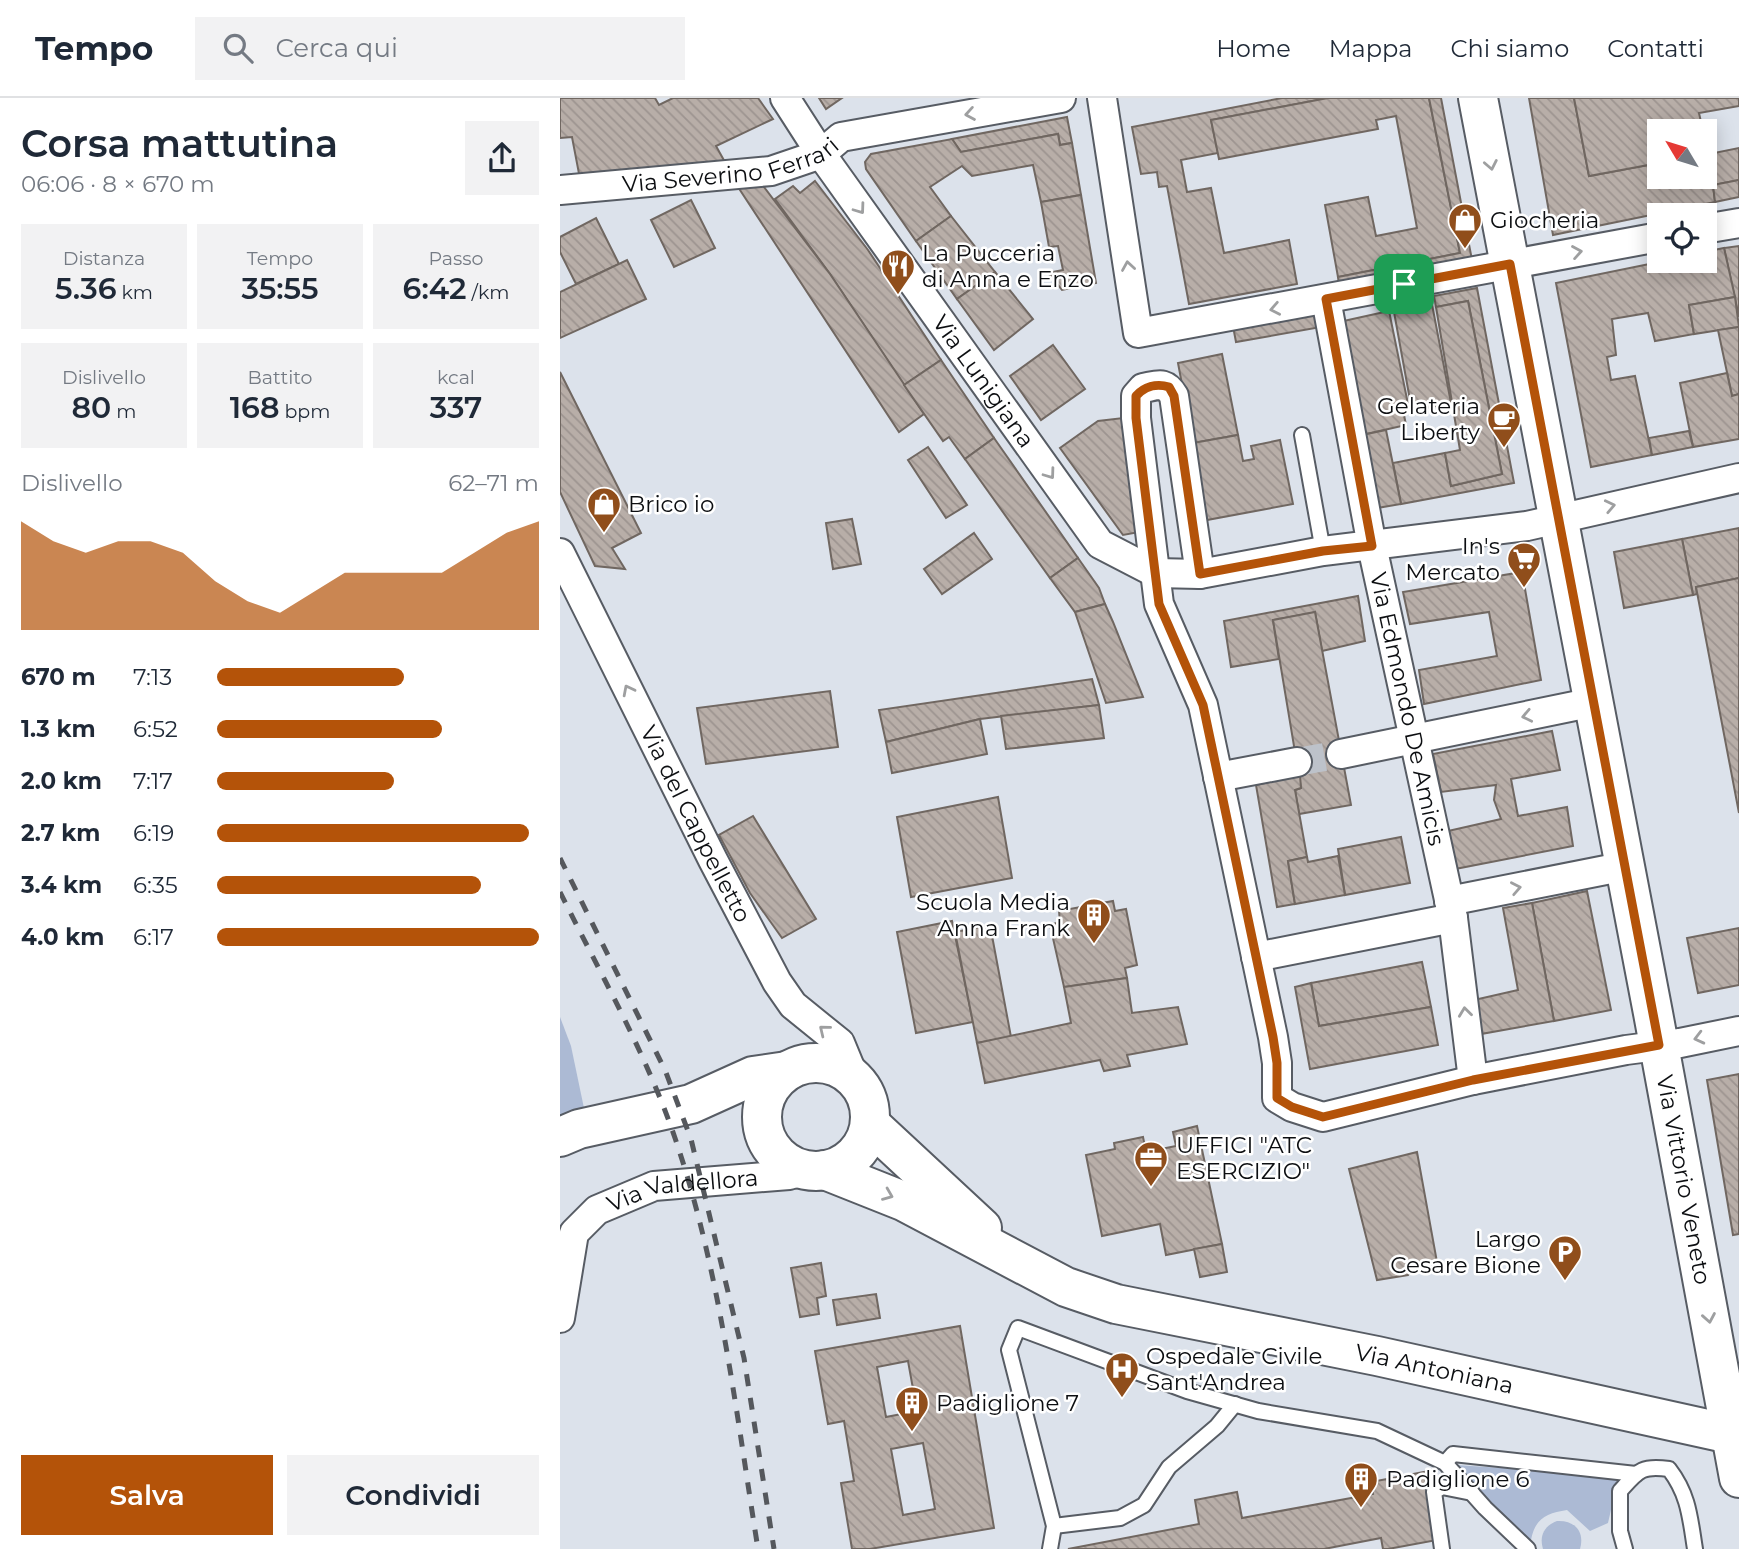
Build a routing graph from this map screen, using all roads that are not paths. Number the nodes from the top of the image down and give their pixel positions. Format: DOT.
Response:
graph roads {
  1 [pos="785,98"];
  2 [pos="1061,98"];
  3 [pos="1102,98"];
  4 [pos="1478,98"];
  5 [pos="821,154"];
  6 [pos="560,190"];
  7 [pos="1739,223"];
  8 [pos="1717,227"];
  9 [pos="1647,239"];
  10 [pos="1510,264"];
  11 [pos="1326,299"];
  12 [pos="1302,435"];
  13 [pos="1739,478"];
  14 [pos="1558,518"];
  15 [pos="1372,546"];
  16 [pos="1323,551"];
  17 [pos="560,553"];
  18 [pos="1156,573"];
  19 [pos="1200,574"];
  20 [pos="1594,702"];
  21 [pos="1414,740"];
  22 [pos="1341,754"];
  23 [pos="1297,762"];
  24 [pos="1218,777"];
  25 [pos="1626,866"];
  26 [pos="1451,909"];
  27 [pos="1256,957"];
  28 [pos="1739,1031"];
  29 [pos="1659,1045"];
  30 [pos="787,1071"];
  31 [pos="854,1077"];
  32 [pos="1473,1080"];
  33 [pos="691,1104"];
  34 [pos="762,1116"];
  35 [pos="870,1124"];
  36 [pos="566,1132"];
  37 [pos="815,1170"];
  38 [pos="566,1240"];
  39 [pos="1019,1263"];
  40 [pos="560,1283"];
  41 [pos="561,1315"];
  42 [pos="1234,1405"];
  43 [pos="1730,1434"];
  44 [pos="1445,1462"];
  45 [pos="1636,1474"];
  46 [pos="1739,1478"];
  47 [pos="1472,1493"];
  48 [pos="1054,1526"];
  49 [pos="1050,1549"];
  50 [pos="1442,1549"];
  51 [pos="1528,1549"];
  52 [pos="1625,1549"];
  53 [pos="1695,1549"];
  1 -- 5 [label="street, Via Lunigiana"];
  2 -- 5 [label="street, Via Severino Ferrari, one-way"];
  11 -- 3 [label="street, one-way"];
  4 -- 10 [label="street, Via Vittorio Veneto, one-way"];
  5 -- 6 [label="street, Via Severino Ferrari"];
  5 -- 18 [label="street, Via Lunigiana, one-way"];
  7 -- 8 [label="street"];
  10 -- 9 [label="street, one-way"];
  10 -- 11 [label="street"];
  10 -- 14 [label="street, Via Vittorio Veneto"];
  11 -- 15 [label="street, Via Edmondo De Amicis"];
  12 -- 16 [label="lane"];
  14 -- 13 [label="street, one-way"];
  14 -- 15 [label="street"];
  14 -- 20 [label="street, Via Vittorio Veneto"];
  15 -- 16 [label="street"];
  15 -- 21 [label="street, Via Edmondo De Amicis"];
  16 -- 19 [label="street"];
  31 -- 17 [label="street, Via del Cappelletto, one-way"];
  18 -- 19 [label="street"];
  18 -- 19 [label="street"];
  18 -- 24 [label="street"];
  20 -- 21 [label="street, one-way"];
  20 -- 25 [label="street, Via Vittorio Veneto"];
  21 -- 22 [label="street"];
  21 -- 26 [label="street, Via Edmondo De Amicis"];
  23 -- 24 [label="street"];
  24 -- 27 [label="street"];
  26 -- 25 [label="street, one-way"];
  25 -- 29 [label="street, Via Vittorio Veneto"];
  26 -- 27 [label="street"];
  32 -- 26 [label="street, Via Edmondo De Amicis, one-way"];
  27 -- 32 [label="street"];
  28 -- 29 [label="street, one-way"];
  29 -- 32 [label="street"];
  29 -- 43 [label="street, Via Vittorio Veneto, one-way"];
  30 -- 31 [label="street"];
  30 -- 33 [label="street"];
  30 -- 34 [label="street"];
  31 -- 35 [label="street"];
  33 -- 34 [label="street"];
  33 -- 36 [label="street"];
  34 -- 37 [label="street"];
  35 -- 37 [label="street"];
  35 -- 39 [label="street, Via Antoniana"];
  37 -- 38 [label="street, Via Valdellora"];
  37 -- 39 [label="street, Via Antoniana, one-way"];
  38 -- 41 [label="street, Via Valdellora"];
  39 -- 43 [label="street, Via Antoniana"];
  40 -- 41 [label="street"];
  42 -- 44 [label="lane"];
  42 -- 48 [label="lane"];
  42 -- 48 [label="lane"];
  43 -- 46 [label="street, Via Vittorio Veneto"];
  44 -- 45 [label="lane"];
  44 -- 47 [label="lane"];
  45 -- 52 [label="lane"];
  45 -- 53 [label="lane"];
  47 -- 50 [label="lane"];
  47 -- 51 [label="lane"];
  48 -- 49 [label="lane"];
}
